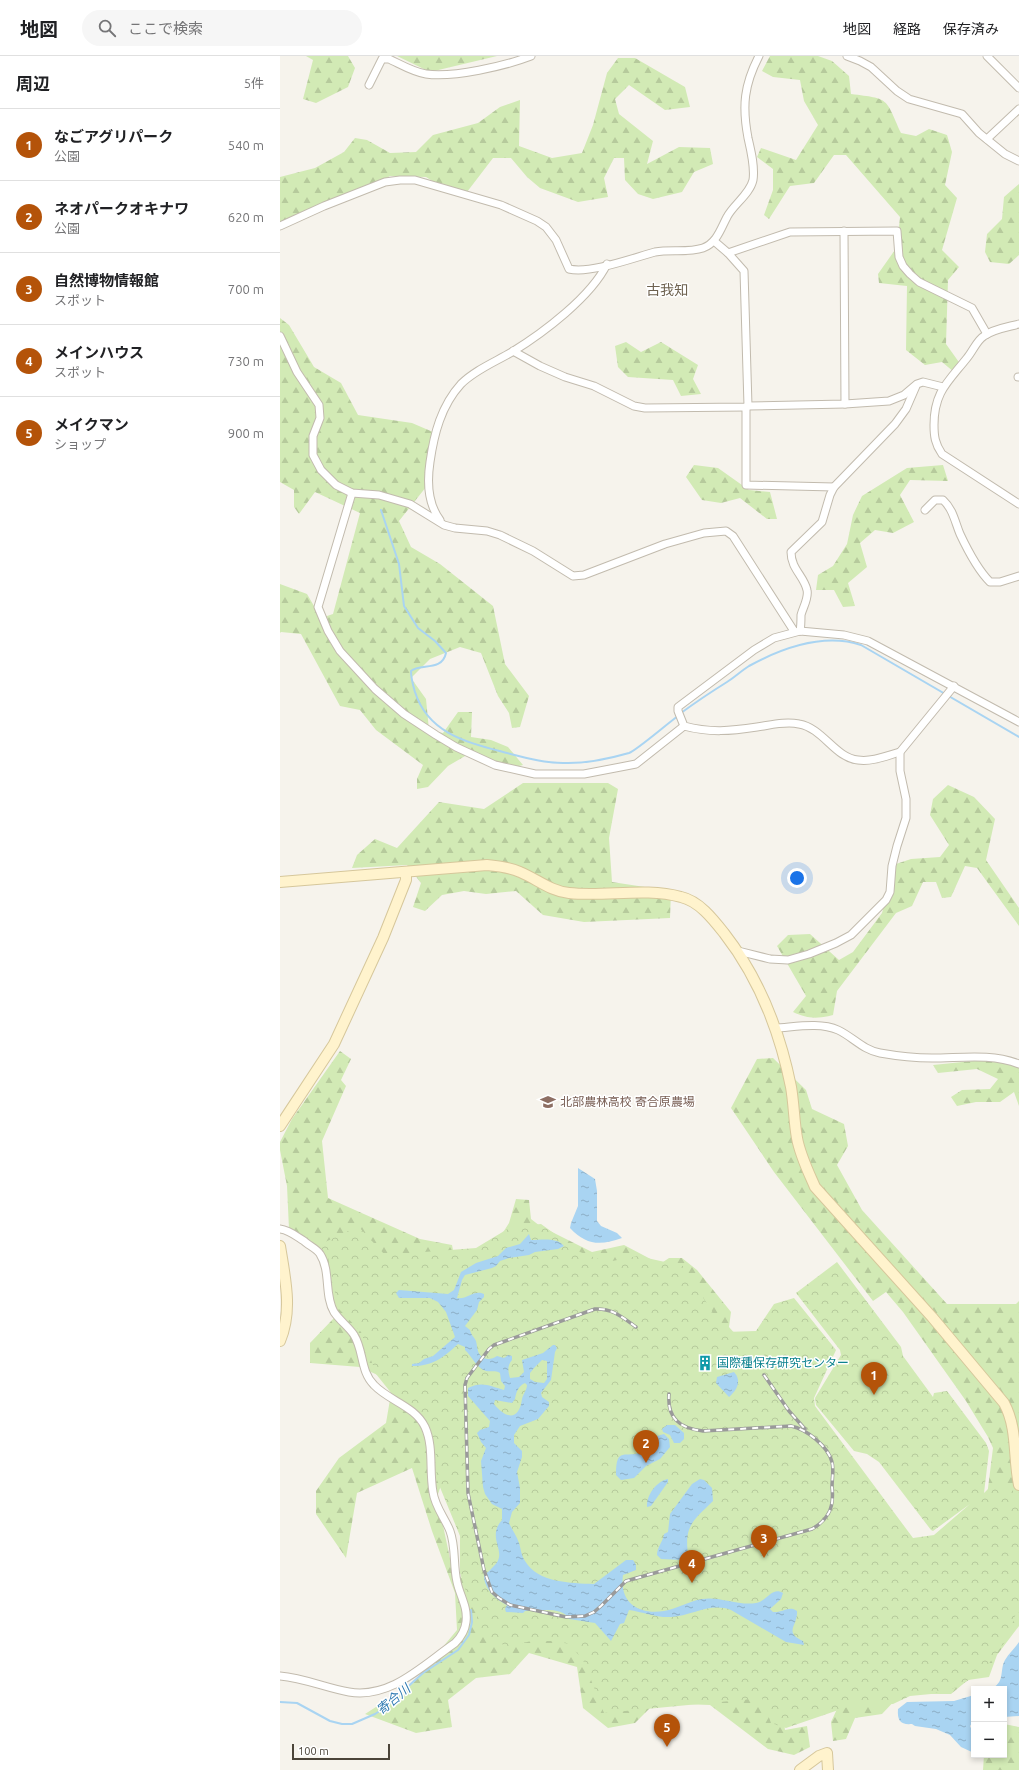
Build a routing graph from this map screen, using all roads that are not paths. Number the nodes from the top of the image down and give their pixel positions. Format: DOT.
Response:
graph roads {
  1 [pos="531,56"];
  2 [pos="759,56"];
  3 [pos="847,56"];
  4 [pos="987,56"];
  5 [pos="369,85"];
  6 [pos="1019,88"];
  7 [pos="1019,109"];
  8 [pos="987,140"];
  9 [pos="1019,161"];
  10 [pos="280,226"];
  11 [pos="844,231"];
  12 [pos="714,241"];
  13 [pos="728,253"];
  14 [pos="607,264"];
  15 [pos="1019,324"];
  16 [pos="987,334"];
  17 [pos="280,336"];
  18 [pos="513,351"];
  19 [pos="917,384"];
  20 [pos="943,387"];
  21 [pos="845,404"];
  22 [pos="747,407"];
  23 [pos="834,486"];
  24 [pos="352,493"];
  25 [pos="1019,504"];
  26 [pos="925,510"];
  27 [pos="444,525"];
  28 [pos="1019,576"];
  29 [pos="797,631"];
  30 [pos="954,686"];
  31 [pos="1019,722"];
  32 [pos="684,726"];
  33 [pos="900,752"];
  34 [pos="406,872"];
  35 [pos="280,882"];
  36 [pos="738,951"];
  37 [pos="775,1028"];
  38 [pos="1019,1064"];
  39 [pos="280,1126"];
  40 [pos="280,1229"];
  41 [pos="280,1246"];
  42 [pos="280,1341"];
  43 [pos="1019,1485"];
  44 [pos="280,1676"];
  45 [pos="800,1770"];
  46 [pos="828,1770"];
  1 -- 5 [label="street"];
  2 -- 12 [label="street"];
  3 -- 8 [label="street"];
  4 -- 6 [label="street"];
  7 -- 8 [label="street"];
  8 -- 9 [label="street"];
  10 -- 14 [label="street"];
  11 -- 13 [label="street"];
  11 -- 16 [label="street"];
  11 -- 21 [label="street"];
  12 -- 13 [label="street"];
  12 -- 14 [label="street"];
  13 -- 22 [label="street"];
  14 -- 18 [label="street"];
  15 -- 16 [label="street"];
  16 -- 20 [label="street"];
  17 -- 24 [label="street"];
  18 -- 22 [label="street"];
  18 -- 27 [label="street"];
  19 -- 20 [label="street"];
  19 -- 21 [label="street"];
  19 -- 23 [label="street"];
  20 -- 25 [label="street"];
  21 -- 22 [label="street"];
  22 -- 23 [label="street"];
  23 -- 29 [label="street"];
  24 -- 27 [label="street"];
  24 -- 32 [label="street"];
  26 -- 28 [label="street"];
  27 -- 29 [label="street"];
  29 -- 30 [label="street"];
  29 -- 32 [label="street"];
  30 -- 31 [label="street"];
  30 -- 33 [label="street"];
  32 -- 33 [label="street"];
  33 -- 36 [label="street"];
  34 -- 35 [label="street"];
  34 -- 36 [label="street"];
  34 -- 39 [label="street"];
  36 -- 37 [label="street"];
  37 -- 38 [label="street"];
  37 -- 43 [label="street"];
  40 -- 44 [label="street"];
  41 -- 42 [label="street"];
  45 -- 46 [label="street"];
}
